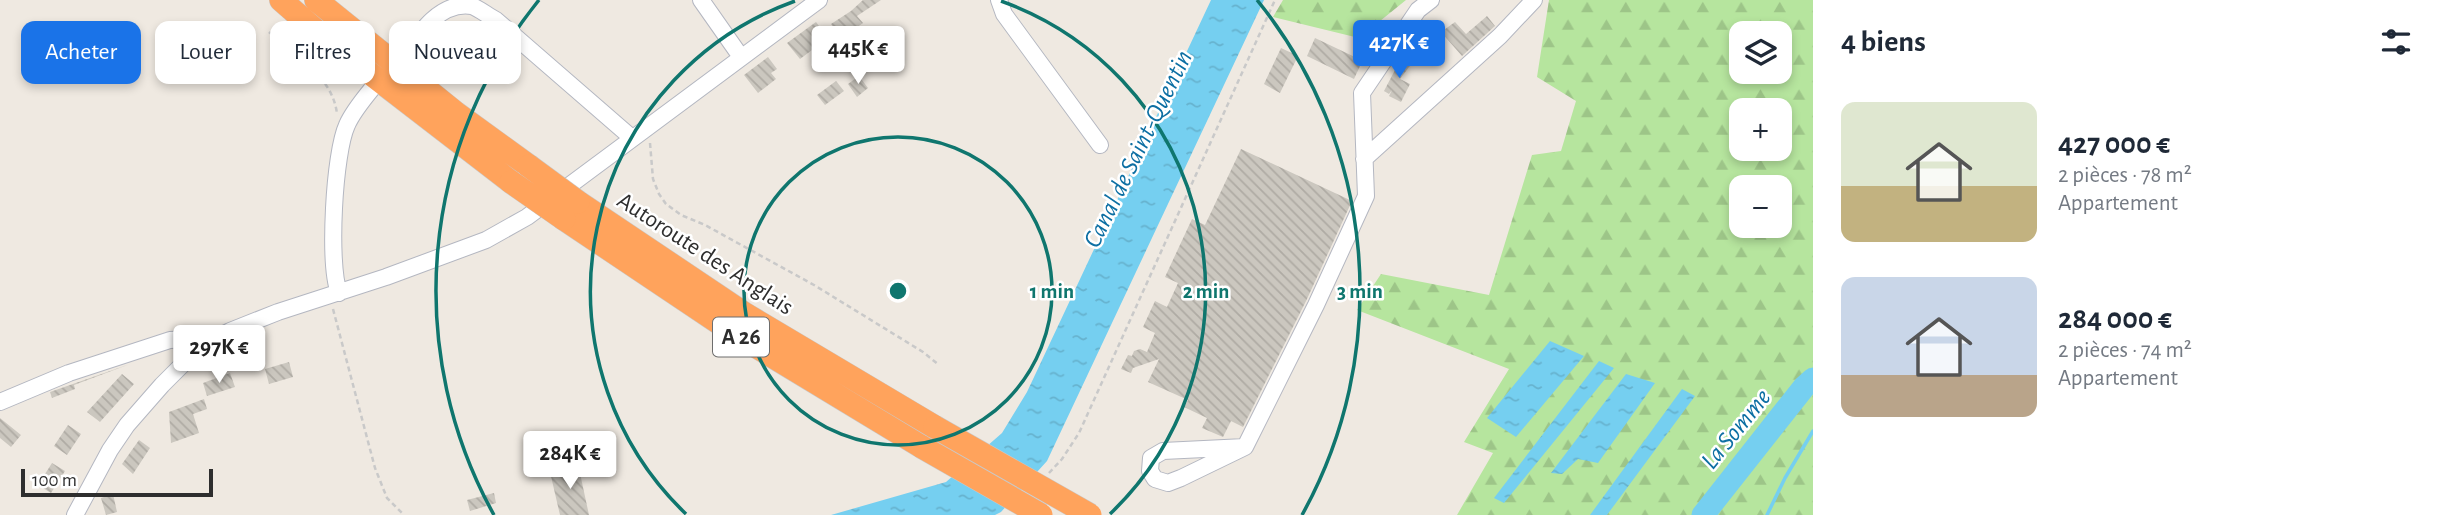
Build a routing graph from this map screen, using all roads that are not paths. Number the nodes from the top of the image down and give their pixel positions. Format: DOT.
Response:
graph roads {
  1 [pos="281,0"];
  2 [pos="316,0"];
  3 [pos="701,0"];
  4 [pos="792,0"];
  5 [pos="819,0"];
  6 [pos="999,0"];
  7 [pos="1431,0"];
  8 [pos="1534,0"];
  9 [pos="795,18"];
  10 [pos="430,21"];
  11 [pos="497,21"];
  12 [pos="521,42"];
  13 [pos="741,57"];
  14 [pos="389,59"];
  15 [pos="379,80"];
  16 [pos="420,84"];
  17 [pos="632,138"];
  18 [pos="1100,145"];
  19 [pos="1364,159"];
  20 [pos="571,211"];
  21 [pos="333,294"];
  22 [pos="201,346"];
  23 [pos="0,402"];
  24 [pos="1245,447"];
  25 [pos="75,515"];
  26 [pos="1041,515"];
  27 [pos="1090,515"];
  1 -- 15 [label="highway, Autoroute des Anglais / A 26"];
  2 -- 14 [label="highway, Autoroute des Anglais / A 26"];
  3 -- 13 [label="street"];
  4 -- 9 [label="street"];
  5 -- 9 [label="street"];
  6 -- 18 [label="street"];
  7 -- 19 [label="street"];
  8 -- 19 [label="street"];
  9 -- 13 [label="street"];
  10 -- 11 [label="street"];
  12 -- 17 [label="street"];
  13 -- 17 [label="street"];
  15 -- 20 [label="highway, Autoroute des Anglais / A 26, bridge"];
  15 -- 21 [label="street"];
  16 -- 20 [label="highway, Autoroute des Anglais / A 26, bridge"];
  17 -- 21 [label="street"];
  19 -- 24 [label="street"];
  20 -- 26 [label="highway, Autoroute des Anglais / A 26, bridge"];
  20 -- 27 [label="highway, Autoroute des Anglais / A 26, bridge"];
  21 -- 22 [label="street"];
  22 -- 23 [label="street"];
  22 -- 25 [label="street"];
  24 -- 24 [label="street"];
}
